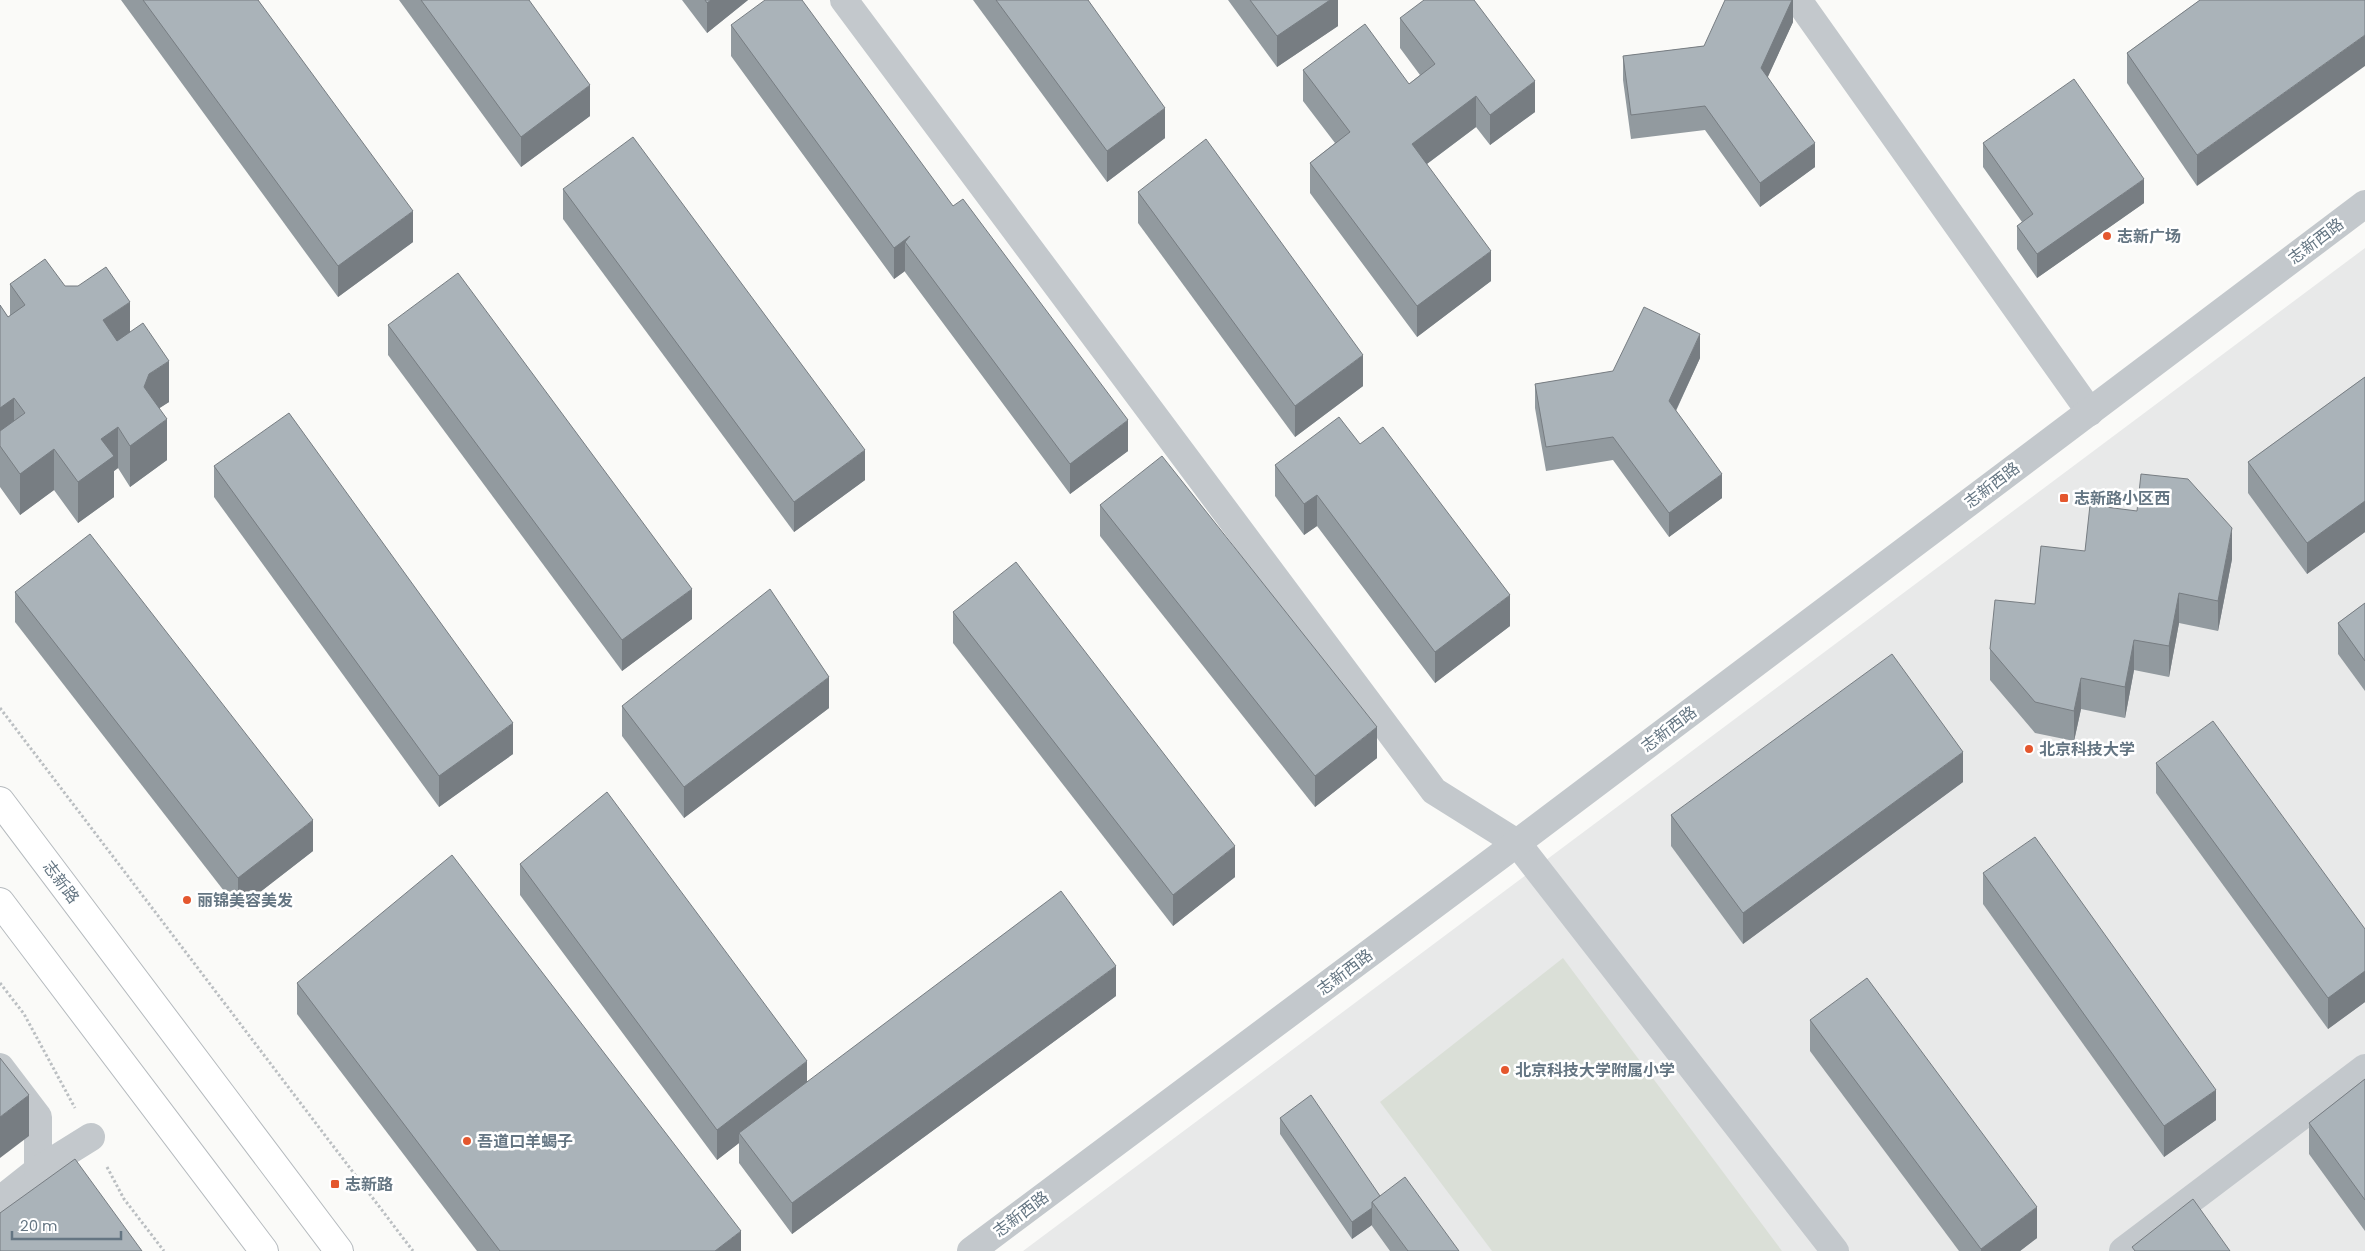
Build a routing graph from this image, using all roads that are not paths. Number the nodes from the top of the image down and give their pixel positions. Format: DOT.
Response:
graph roads {
  1 [pos="844,0"];
  2 [pos="1798,0"];
  3 [pos="2365,204"];
  4 [pos="2090,412"];
  5 [pos="0,801"];
  6 [pos="1518,843"];
  7 [pos="0,902"];
  8 [pos="0,1067"];
  9 [pos="2365,1068"];
  10 [pos="91,1137"];
  11 [pos="38,1170"];
  12 [pos="0,1200"];
  13 [pos="264,1251"];
  14 [pos="339,1251"];
  15 [pos="971,1251"];
  16 [pos="1835,1251"];
  17 [pos="2123,1251"];
  1 -- 6 [label="street"];
  2 -- 4 [label="street"];
  3 -- 4 [label="street, 志新西路"];
  4 -- 6 [label="street, 志新西路"];
  5 -- 14 [label="main road, 志新路"];
  6 -- 15 [label="street, 志新西路"];
  6 -- 16 [label="street"];
  7 -- 13 [label="main road"];
  8 -- 11 [label="street"];
  9 -- 17 [label="street"];
  10 -- 11 [label="street"];
  11 -- 12 [label="street"];
}
